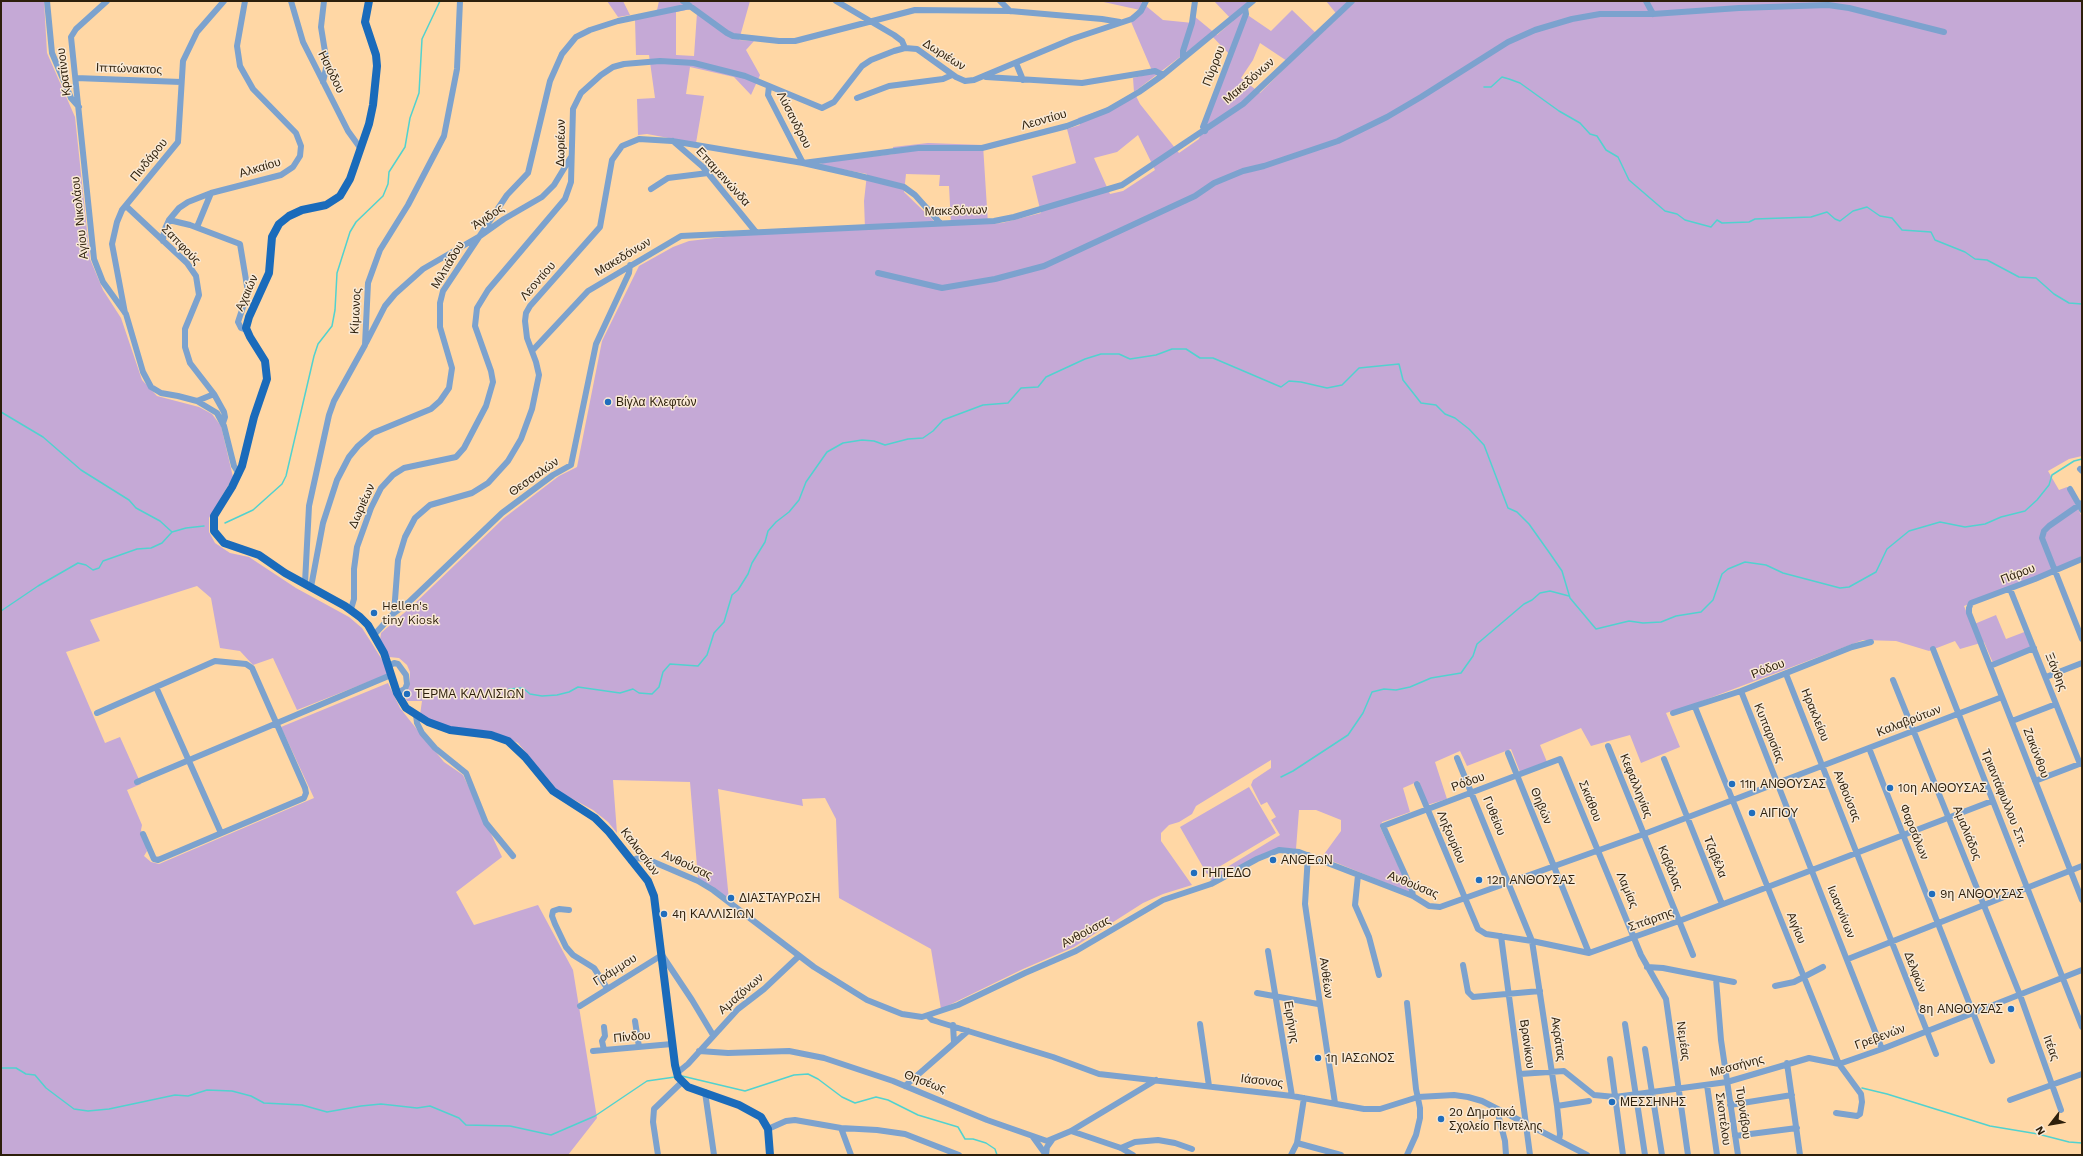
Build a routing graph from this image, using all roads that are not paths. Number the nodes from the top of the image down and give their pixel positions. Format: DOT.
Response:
graph roads {
  1 [pos="47,1"];
  2 [pos="107,1"];
  3 [pos="245,1"];
  4 [pos="291,1"];
  5 [pos="324,1"];
  6 [pos="369,1"];
  7 [pos="683,1"];
  8 [pos="836,1"];
  9 [pos="1000,1"];
  10 [pos="1146,1"];
  11 [pos="1195,1"];
  12 [pos="1253,1"];
  13 [pos="1352,1"];
  14 [pos="1646,1"];
  15 [pos="462,2"];
  16 [pos="220,3"];
  17 [pos="690,6"];
  18 [pos="1245,8"];
  19 [pos="1010,10"];
  20 [pos="1653,14"];
  21 [pos="872,21"];
  22 [pos="1122,23"];
  23 [pos="1944,32"];
  24 [pos="905,48"];
  25 [pos="1184,57"];
  26 [pos="1016,63"];
  27 [pos="952,75"];
  28 [pos="1163,75"];
  29 [pos="985,77"];
  30 [pos="76,78"];
  31 [pos="1023,80"];
  32 [pos="181,82"];
  33 [pos="322,82"];
  34 [pos="769,86"];
  35 [pos="857,98"];
  36 [pos="79,107"];
  37 [pos="1205,131"];
  38 [pos="672,141"];
  39 [pos="361,149"];
  40 [pos="572,155"];
  41 [pos="804,163"];
  42 [pos="708,173"];
  43 [pos="651,189"];
  44 [pos="210,193"];
  45 [pos="126,206"];
  46 [pos="169,220"];
  47 [pos="940,223"];
  48 [pos="197,227"];
  49 [pos="755,231"];
  50 [pos="480,236"];
  51 [pos="163,241"];
  52 [pos="630,265"];
  53 [pos="878,273"];
  54 [pos="126,314"];
  55 [pos="247,330"];
  56 [pos="365,345"];
  57 [pos="532,351"];
  58 [pos="214,394"];
  59 [pos="197,402"];
  60 [pos="223,422"];
  61 [pos="238,474"];
  62 [pos="2070,488"];
  63 [pos="2081,506"];
  64 [pos="2082,559"];
  65 [pos="2055,570"];
  66 [pos="308,585"];
  67 [pos="2010,589"];
  68 [pos="351,609"];
  69 [pos="394,613"];
  70 [pos="1969,613"];
  71 [pos="374,635"];
  72 [pos="2082,639"];
  73 [pos="1871,642"];
  74 [pos="2034,648"];
  75 [pos="1933,649"];
  76 [pos="2082,663"];
  77 [pos="389,666"];
  78 [pos="1990,666"];
  79 [pos="1786,674"];
  80 [pos="391,675"];
  81 [pos="2046,677"];
  82 [pos="1893,680"];
  83 [pos="156,687"];
  84 [pos="1741,691"];
  85 [pos="397,693"];
  86 [pos="2002,697"];
  87 [pos="2056,704"];
  88 [pos="1695,707"];
  89 [pos="97,713"];
  90 [pos="1673,713"];
  91 [pos="1959,714"];
  92 [pos="416,715"];
  93 [pos="2012,721"];
  94 [pos="276,722"];
  95 [pos="1913,731"];
  96 [pos="1608,746"];
  97 [pos="1869,748"];
  98 [pos="1508,753"];
  99 [pos="1457,758"];
  100 [pos="1560,759"];
  101 [pos="1664,759"];
  102 [pos="189,760"];
  103 [pos="2081,764"];
  104 [pos="1823,765"];
  105 [pos="1517,776"];
  106 [pos="2035,781"];
  107 [pos="138,782"];
  108 [pos="1777,783"];
  109 [pos="1417,784"];
  110 [pos="1472,791"];
  111 [pos="1732,800"];
  112 [pos="1992,801"];
  113 [pos="1427,808"];
  114 [pos="1688,817"];
  115 [pos="1950,817"];
  116 [pos="221,833"];
  117 [pos="143,834"];
  118 [pos="1644,834"];
  119 [pos="1903,834"];
  120 [pos="1598,851"];
  121 [pos="1858,852"];
  122 [pos="1308,855"];
  123 [pos="513,856"];
  124 [pos="631,860"];
  125 [pos="1554,866"];
  126 [pos="2082,866"];
  127 [pos="1812,870"];
  128 [pos="2070,871"];
  129 [pos="1358,875"];
  130 [pos="1509,882"];
  131 [pos="1767,887"];
  132 [pos="2028,887"];
  133 [pos="1413,896"];
  134 [pos="1466,898"];
  135 [pos="2082,900"];
  136 [pos="1722,904"];
  137 [pos="1984,905"];
  138 [pos="569,910"];
  139 [pos="1679,921"];
  140 [pos="1938,924"];
  141 [pos="1501,936"];
  142 [pos="1635,937"];
  143 [pos="1532,941"];
  144 [pos="1892,942"];
  145 [pos="1268,951"];
  146 [pos="1589,953"];
  147 [pos="662,955"];
  148 [pos="799,956"];
  149 [pos="1693,956"];
  150 [pos="1848,959"];
  151 [pos="1463,965"];
  152 [pos="1647,967"];
  153 [pos="1823,967"];
  154 [pos="2082,970"];
  155 [pos="1379,975"];
  156 [pos="1804,977"];
  157 [pos="2064,977"];
  158 [pos="1716,979"];
  159 [pos="1734,982"];
  160 [pos="1774,986"];
  161 [pos="607,988"];
  162 [pos="1540,991"];
  163 [pos="1257,993"];
  164 [pos="1509,993"];
  165 [pos="2020,995"];
  166 [pos="1276,997"];
  167 [pos="1407,1002"];
  168 [pos="1318,1004"];
  169 [pos="580,1006"];
  170 [pos="1973,1013"];
  171 [pos="928,1016"];
  172 [pos="635,1021"];
  173 [pos="1200,1024"];
  174 [pos="1625,1024"];
  175 [pos="953,1025"];
  176 [pos="2082,1026"];
  177 [pos="604,1027"];
  178 [pos="968,1031"];
  179 [pos="1927,1032"];
  180 [pos="713,1035"];
  181 [pos="954,1042"];
  182 [pos="672,1044"];
  183 [pos="639,1047"];
  184 [pos="1645,1049"];
  185 [pos="1882,1049"];
  186 [pos="604,1050"];
  187 [pos="699,1051"];
  188 [pos="593,1052"];
  189 [pos="1936,1054"];
  190 [pos="1610,1059"];
  191 [pos="1992,1061"];
  192 [pos="1787,1063"];
  193 [pos="1839,1064"];
  194 [pos="1551,1072"];
  195 [pos="677,1073"];
  196 [pos="1520,1074"];
  197 [pos="2082,1074"];
  198 [pos="1156,1080"];
  199 [pos="682,1082"];
  200 [pos="1727,1082"];
  201 [pos="1707,1085"];
  202 [pos="905,1086"];
  203 [pos="1209,1086"];
  204 [pos="2053,1086"];
  205 [pos="1678,1088"];
  206 [pos="705,1092"];
  207 [pos="1652,1092"];
  208 [pos="1635,1094"];
  209 [pos="1792,1095"];
  210 [pos="1292,1096"];
  211 [pos="1616,1097"];
  212 [pos="1304,1098"];
  213 [pos="1418,1098"];
  214 [pos="2010,1100"];
  215 [pos="1589,1101"];
  216 [pos="1335,1103"];
  217 [pos="1730,1105"];
  218 [pos="1557,1106"];
  219 [pos="2061,1110"];
  220 [pos="1501,1111"];
  221 [pos="1836,1113"];
  222 [pos="1526,1124"];
  223 [pos="841,1128"];
  224 [pos="1796,1128"];
  225 [pos="768,1129"];
  226 [pos="1071,1131"];
  227 [pos="1735,1136"];
  228 [pos="1032,1137"];
  229 [pos="1052,1140"];
  230 [pos="1558,1140"];
  231 [pos="1297,1143"];
  232 [pos="1121,1148"];
  233 [pos="1192,1149"];
  234 [pos="1130,1154"];
  235 [pos="658,1155"];
  236 [pos="714,1155"];
  237 [pos="770,1155"];
  238 [pos="851,1155"];
  239 [pos="959,1155"];
  240 [pos="1046,1155"];
  241 [pos="1291,1155"];
  242 [pos="1341,1155"];
  243 [pos="1407,1155"];
  244 [pos="1506,1155"];
  245 [pos="1530,1155"];
  246 [pos="1586,1155"];
  247 [pos="1623,1155"];
  248 [pos="1645,1155"];
  249 [pos="1662,1155"];
  250 [pos="1688,1155"];
  251 [pos="1717,1155"];
  252 [pos="1738,1155"];
  253 [pos="1800,1155"];
  1 -- 36 [label="street, Αγίου Νικολάου"];
  2 -- 30 [label="street, Κρατίνου"];
  3 -- 44 [label="street, Αλκαίου"];
  4 -- 33 [label="street, Ησιόδου"];
  5 -- 33 [label="street"];
  6 -- 39 [label="main road, Αχαιών"];
  7 -- 17 [label="street"];
  8 -- 21 [label="street"];
  9 -- 19 [label="street"];
  10 -- 22 [label="street, Δωριέων"];
  11 -- 25 [label="street"];
  12 -- 18 [label="street, Λεοντίου"];
  13 -- 37 [label="street, Μακεδόνων"];
  14 -- 20 [label="street"];
  15 -- 56 [label="street, Κίμωνος"];
  16 -- 32 [label="street, Πινδάρου"];
  17 -- 21 [label="street"];
  17 -- 50 [label="street, Μιλτιάδου"];
  18 -- 25 [label="street, Λεοντίου"];
  18 -- 37 [label="street, Πύρρου"];
  19 -- 21 [label="street"];
  19 -- 22 [label="street"];
  20 -- 23 [label="street"];
  20 -- 53 [label="street"];
  21 -- 24 [label="street"];
  22 -- 26 [label="street, Δωριέων"];
  24 -- 27 [label="street, Δωριέων"];
  24 -- 34 [label="street, Δωριέων"];
  25 -- 28 [label="street, Λεοντίου"];
  26 -- 29 [label="street, Δωριέων"];
  26 -- 31 [label="street"];
  27 -- 29 [label="street, Δωριέων"];
  27 -- 35 [label="street"];
  28 -- 31 [label="street"];
  28 -- 41 [label="street, Λεοντίου"];
  29 -- 31 [label="street"];
  30 -- 32 [label="street, Ιππώνακτος"];
  30 -- 36 [label="street, Κρατίνου"];
  32 -- 45 [label="street, Πινδάρου"];
  33 -- 39 [label="street, Ησιόδου"];
  34 -- 40 [label="street, Δωριέων"];
  34 -- 41 [label="street, Λύσανδρου"];
  36 -- 54 [label="street, Αγίου Νικολάου"];
  37 -- 47 [label="street, Μακεδόνων"];
  38 -- 41 [label="street, Λεοντίου"];
  38 -- 42 [label="street, Επαμεινώνδα"];
  38 -- 57 [label="street, Λεοντίου"];
  39 -- 55 [label="main road, Αχαιών"];
  40 -- 50 [label="street, Άγιδος"];
  40 -- 68 [label="street, Δωριέων"];
  41 -- 47 [label="street, Λεοντίου"];
  42 -- 43 [label="street"];
  42 -- 49 [label="street, Επαμεινώνδα"];
  44 -- 46 [label="street, Αλκαίου"];
  44 -- 48 [label="street"];
  45 -- 51 [label="street, Σαπφούς"];
  45 -- 54 [label="street, Πινδάρου"];
  46 -- 48 [label="street"];
  46 -- 51 [label="street, Αλκαίου"];
  47 -- 49 [label="street, Μακεδόνων"];
  48 -- 55 [label="street"];
  49 -- 52 [label="street, Μακεδόνων"];
  50 -- 56 [label="street, Άγιδος"];
  50 -- 66 [label="street, Μιλτιάδου"];
  51 -- 58 [label="street, Σαπφούς"];
  52 -- 57 [label="street, Μακεδόνων"];
  52 -- 69 [label="street, Θεσσαλών"];
  54 -- 59 [label="street, Αγίου Νικολάου"];
  55 -- 61 [label="main road, Αχαιών"];
  56 -- 66 [label="street, Κίμωνος"];
  57 -- 69 [label="street, Λεοντίου"];
  58 -- 59 [label="street"];
  58 -- 60 [label="street, Σαπφούς"];
  59 -- 60 [label="street, Αγίου Νικολάου"];
  60 -- 61 [label="street"];
  61 -- 66 [label="main road, Αχαιών"];
  62 -- 63 [label="street"];
  63 -- 65 [label="street"];
  64 -- 65 [label="street, Πάρου"];
  65 -- 67 [label="street, Πάρου"];
  65 -- 72 [label="street"];
  66 -- 68 [label="main road, Αχαιών"];
  67 -- 70 [label="street, Πάρου"];
  67 -- 74 [label="street, Ξάνθης"];
  68 -- 71 [label="main road, Αχαιών"];
  69 -- 71 [label="street, Θεσσαλών"];
  70 -- 78 [label="street, Ζακύνθου"];
  71 -- 77 [label="main road, Καλισσίων"];
  73 -- 79 [label="street, Ρόδου"];
  74 -- 78 [label="street"];
  74 -- 81 [label="street, Ξάνθης"];
  75 -- 91 [label="street, Τριαντάφυλλου Σπ."];
  76 -- 81 [label="street"];
  77 -- 80 [label="main road, Καλισσίων"];
  77 -- 85 [label="street"];
  78 -- 86 [label="street, Ζακύνθου"];
  79 -- 84 [label="street, Ρόδου"];
  79 -- 104 [label="street, Ηρακλείου"];
  80 -- 85 [label="main road, Καλισσίων"];
  80 -- 94 [label="street"];
  81 -- 87 [label="street, Ξάνθης"];
  82 -- 95 [label="street, Αμαλιάδος"];
  83 -- 89 [label="street"];
  83 -- 94 [label="street"];
  83 -- 102 [label="street"];
  84 -- 88 [label="street, Ρόδου"];
  84 -- 108 [label="street, Κυπαρισίας"];
  85 -- 92 [label="main road, Καλισσίων"];
  86 -- 91 [label="street, Καλαβρύτων"];
  86 -- 93 [label="street, Ζακύνθου"];
  87 -- 93 [label="street"];
  87 -- 103 [label="street, Ξάνθης"];
  88 -- 90 [label="street, Ρόδου"];
  88 -- 111 [label="street, Αιγίου"];
  91 -- 95 [label="street, Καλαβρύτων"];
  91 -- 112 [label="street, Τριαντάφυλλου Σπ."];
  92 -- 123 [label="street"];
  92 -- 124 [label="main road, Καλισσίων"];
  93 -- 106 [label="street, Ζακύνθου"];
  94 -- 102 [label="street"];
  94 -- 116 [label="street"];
  95 -- 97 [label="street, Καλαβρύτων"];
  95 -- 115 [label="street, Αμαλιάδος"];
  96 -- 118 [label="street, Κεφαλληνίας"];
  97 -- 104 [label="street, Καλαβρύτων"];
  97 -- 119 [label="street, Φαρσάλων"];
  98 -- 105 [label="street, Θηβών"];
  99 -- 110 [label="street, Γυθείου"];
  100 -- 105 [label="street, Ρόδου"];
  100 -- 120 [label="street, Σκιάθου"];
  101 -- 114 [label="street, Τζαβέλα"];
  102 -- 107 [label="street"];
  102 -- 116 [label="street"];
  103 -- 106 [label="street"];
  104 -- 108 [label="street, Ανθούσας"];
  104 -- 121 [label="street, Ανθούσας"];
  105 -- 110 [label="street, Ρόδου"];
  105 -- 125 [label="street, Θηβών"];
  106 -- 128 [label="street, Ζακύνθου"];
  108 -- 111 [label="street, Ανθούσας"];
  108 -- 127 [label="street, Ιωαννίνων"];
  109 -- 113 [label="street, Ληξουρίου"];
  110 -- 113 [label="street, Ρόδου"];
  110 -- 130 [label="street, Γυθείου"];
  111 -- 114 [label="street, Ανθούσας"];
  111 -- 131 [label="street, Αιγίου"];
  112 -- 115 [label="street, Σπάρτης"];
  112 -- 132 [label="street, Τριαντάφυλλου Σπ."];
  113 -- 133 [label="street, Ρόδου"];
  113 -- 134 [label="street, Ληξουρίου"];
  114 -- 118 [label="street, Ανθούσας"];
  114 -- 136 [label="street, Τζαβέλα"];
  115 -- 119 [label="street, Σπάρτης"];
  115 -- 137 [label="street, Αμαλιάδος"];
  116 -- 117 [label="street"];
  118 -- 120 [label="street, Ανθούσας"];
  118 -- 139 [label="street, Καβάλας"];
  119 -- 121 [label="street, Σπάρτης"];
  119 -- 140 [label="street, Φαρσάλων"];
  120 -- 125 [label="street, Ανθούσας"];
  120 -- 142 [label="street, Λαμίας"];
  121 -- 127 [label="street, Σπάρτης"];
  121 -- 144 [label="street, Ανθούσας"];
  122 -- 129 [label="street, Ανθούσας"];
  122 -- 168 [label="street, Ανθέων"];
  122 -- 171 [label="street, Ανθούσας"];
  124 -- 147 [label="main road, Καλισσίων"];
  124 -- 148 [label="street, Ανθούσας"];
  125 -- 130 [label="street, Ανθούσας"];
  125 -- 146 [label="street, Θηβών"];
  126 -- 128 [label="street"];
  127 -- 131 [label="street, Σπάρτης"];
  127 -- 150 [label="street, Ιωαννίνων"];
  128 -- 132 [label="street"];
  128 -- 135 [label="street, Ζακύνθου"];
  129 -- 133 [label="street, Ανθούσας"];
  129 -- 155 [label="street"];
  130 -- 134 [label="street, Ανθούσας"];
  130 -- 143 [label="street, Γυθείου"];
  131 -- 136 [label="street, Σπάρτης"];
  131 -- 156 [label="street, Αιγίου"];
  132 -- 137 [label="street"];
  132 -- 157 [label="street, Τριαντάφυλλου Σπ."];
  133 -- 134 [label="street, Ανθούσας"];
  134 -- 141 [label="street"];
  136 -- 139 [label="street, Σπάρτης"];
  137 -- 140 [label="street"];
  137 -- 165 [label="street, Αμαλιάδος"];
  138 -- 161 [label="street"];
  139 -- 142 [label="street, Σπάρτης"];
  139 -- 149 [label="street, Καβάλας"];
  140 -- 144 [label="street"];
  140 -- 170 [label="street"];
  141 -- 143 [label="street"];
  141 -- 164 [label="street, Βρανίκου"];
  142 -- 146 [label="street, Σπάρτης"];
  142 -- 152 [label="street, Νεμέας"];
  143 -- 146 [label="street"];
  143 -- 162 [label="street, Ακράτας"];
  144 -- 150 [label="street"];
  144 -- 179 [label="street, Δελφών"];
  145 -- 166 [label="street, Ειρήνης"];
  147 -- 161 [label="street, Γράμμου"];
  147 -- 180 [label="street"];
  147 -- 182 [label="main road, Καλισσίων"];
  148 -- 171 [label="street, Ανθούσας"];
  148 -- 180 [label="street, Αμαζόνων"];
  150 -- 185 [label="street, Ιωαννίνων"];
  151 -- 164 [label="street"];
  152 -- 158 [label="street"];
  152 -- 205 [label="street, Νεμέας"];
  153 -- 156 [label="street"];
  154 -- 157 [label="street"];
  156 -- 160 [label="street"];
  156 -- 193 [label="street, Αιγίου"];
  157 -- 165 [label="street"];
  157 -- 176 [label="street, Τριαντάφυλλου Σπ."];
  158 -- 159 [label="street"];
  158 -- 200 [label="street, Τυρνάβου"];
  161 -- 169 [label="street, Γράμμου"];
  162 -- 164 [label="street"];
  162 -- 194 [label="street, Ακράτας"];
  163 -- 166 [label="street"];
  164 -- 196 [label="street, Βρανίκου"];
  165 -- 170 [label="street"];
  165 -- 204 [label="street, Ιτέας"];
  166 -- 168 [label="street"];
  166 -- 210 [label="street, Ειρήνης"];
  167 -- 213 [label="street"];
  168 -- 216 [label="street, Ανθέων"];
  170 -- 179 [label="street, Γρεβενών"];
  170 -- 191 [label="street"];
  171 -- 175 [label="street, Ιάσονος"];
  172 -- 183 [label="street"];
  173 -- 203 [label="street"];
  174 -- 208 [label="street"];
  175 -- 178 [label="street, Ιάσονος"];
  175 -- 181 [label="street"];
  177 -- 186 [label="street"];
  178 -- 181 [label="street"];
  178 -- 198 [label="street, Ιάσονος"];
  179 -- 185 [label="street, Γρεβενών"];
  179 -- 189 [label="street, Δελφών"];
  180 -- 187 [label="street, Αμαζόνων"];
  181 -- 202 [label="street"];
  182 -- 183 [label="street, Πίνδου"];
  182 -- 195 [label="main road, Καλισσίων"];
  183 -- 186 [label="street, Πίνδου"];
  184 -- 207 [label="street"];
  185 -- 193 [label="street, Γρεβενών"];
  186 -- 188 [label="street, Πίνδου"];
  187 -- 195 [label="street"];
  187 -- 202 [label="street, Θησέως"];
  190 -- 211 [label="street"];
  192 -- 193 [label="street, Μεσσήνης"];
  192 -- 200 [label="street, Μεσσήνης"];
  192 -- 209 [label="street"];
  193 -- 221 [label="street, Αιγίου"];
  194 -- 196 [label="street, Μεσσήνης"];
  194 -- 211 [label="street, Μεσσήνης"];
  194 -- 218 [label="street, Ακράτας"];
  195 -- 199 [label="main road, Καλισσίων"];
  196 -- 222 [label="street, Βρανίκου"];
  197 -- 204 [label="street"];
  198 -- 203 [label="street, Ιάσονος"];
  198 -- 226 [label="street"];
  199 -- 206 [label="main road"];
  199 -- 235 [label="street"];
  200 -- 201 [label="street, Μεσσήνης"];
  200 -- 217 [label="street, Τυρνάβου"];
  201 -- 205 [label="street, Μεσσήνης"];
  201 -- 251 [label="street, Σκοπέλου"];
  202 -- 228 [label="street, Θησέως"];
  203 -- 210 [label="street, Ιάσονος"];
  204 -- 214 [label="street"];
  204 -- 219 [label="street, Ιτέας"];
  205 -- 207 [label="street, Μεσσήνης"];
  205 -- 250 [label="street, Νεμέας"];
  206 -- 225 [label="main road"];
  206 -- 236 [label="street"];
  207 -- 208 [label="street, Μεσσήνης"];
  207 -- 249 [label="street"];
  208 -- 211 [label="street, Μεσσήνης"];
  208 -- 248 [label="street"];
  209 -- 217 [label="street"];
  209 -- 224 [label="street"];
  210 -- 212 [label="street, Ιάσονος"];
  211 -- 247 [label="street"];
  212 -- 216 [label="street, Ιάσονος"];
  212 -- 231 [label="street"];
  213 -- 216 [label="street, Ιάσονος"];
  213 -- 220 [label="street, Ιάσονος"];
  213 -- 243 [label="street"];
  215 -- 218 [label="street"];
  217 -- 227 [label="street, Τυρνάβου"];
  218 -- 230 [label="street, Ακράτας"];
  220 -- 222 [label="street, Ιάσονος"];
  220 -- 244 [label="street"];
  222 -- 230 [label="street, Ιάσονος"];
  222 -- 245 [label="street, Βρανίκου"];
  223 -- 225 [label="street"];
  223 -- 238 [label="street"];
  223 -- 239 [label="street"];
  224 -- 227 [label="street"];
  224 -- 253 [label="street"];
  225 -- 237 [label="main road"];
  226 -- 229 [label="street"];
  226 -- 232 [label="street"];
  227 -- 252 [label="street, Τυρνάβου"];
  228 -- 229 [label="street, Θησέως"];
  228 -- 240 [label="street"];
  229 -- 240 [label="street"];
  230 -- 246 [label="street, Ιάσονος"];
  231 -- 241 [label="street"];
  231 -- 242 [label="street"];
  232 -- 233 [label="street"];
  232 -- 234 [label="street"];
}
